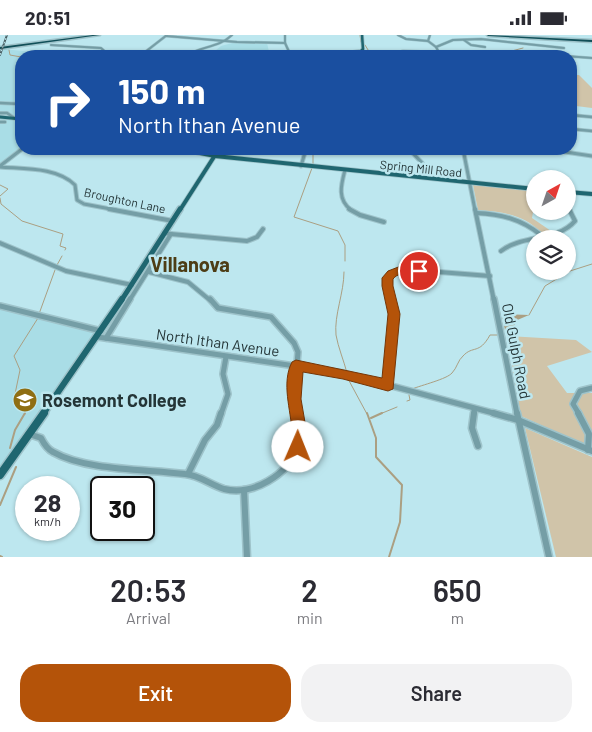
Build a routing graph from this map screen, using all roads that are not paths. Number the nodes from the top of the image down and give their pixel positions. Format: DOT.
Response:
graph roads {
  1 [pos="89,35"];
  2 [pos="99,35"];
  3 [pos="166,35"];
  4 [pos="232,35"];
  5 [pos="285,35"];
  6 [pos="362,35"];
  7 [pos="398,35"];
  8 [pos="430,35"];
  9 [pos="488,35"];
  10 [pos="518,35"];
  11 [pos="592,39"];
  12 [pos="464,40"];
  13 [pos="226,41"];
  14 [pos="428,41"];
  15 [pos="285,43"];
  16 [pos="51,45"];
  17 [pos="0,47"];
  18 [pos="436,47"];
  19 [pos="485,47"];
  20 [pos="564,48"];
  21 [pos="190,49"];
  22 [pos="104,50"];
  23 [pos="147,50"];
  24 [pos="194,50"];
  25 [pos="288,50"];
  26 [pos="362,50"];
  27 [pos="438,50"];
  28 [pos="577,56"];
  29 [pos="592,58"];
  30 [pos="0,103"];
  31 [pos="15,104"];
  32 [pos="577,116"];
  33 [pos="592,117"];
  34 [pos="1,118"];
  35 [pos="15,118"];
  36 [pos="577,130"];
  37 [pos="592,131"];
  38 [pos="577,154"];
  39 [pos="15,155"];
  40 [pos="210,155"];
  41 [pos="304,155"];
  42 [pos="415,155"];
  43 [pos="463,155"];
  44 [pos="215,156"];
  45 [pos="592,156"];
  46 [pos="423,164"];
  47 [pos="300,165"];
  48 [pos="0,167"];
  49 [pos="345,170"];
  50 [pos="469,183"];
  51 [pos="526,188"];
  52 [pos="576,193"];
  53 [pos="592,194"];
  54 [pos="476,213"];
  55 [pos="575,220"];
  56 [pos="173,221"];
  57 [pos="384,222"];
  58 [pos="263,229"];
  59 [pos="535,230"];
  60 [pos="566,230"];
  61 [pos="164,233"];
  62 [pos="171,234"];
  63 [pos="526,239"];
  64 [pos="0,243"];
  65 [pos="501,251"];
  66 [pos="149,272"];
  67 [pos="490,276"];
  68 [pos="132,285"];
  69 [pos="0,306"];
  70 [pos="100,334"];
  71 [pos="106,338"];
  72 [pos="226,357"];
  73 [pos="296,365"];
  74 [pos="388,385"];
  75 [pos="592,388"];
  76 [pos="474,410"];
  77 [pos="518,420"];
  78 [pos="29,433"];
  79 [pos="478,446"];
  80 [pos="590,451"];
  81 [pos="188,474"];
  82 [pos="0,475"];
  83 [pos="244,490"];
  84 [pos="247,557"];
  85 [pos="549,557"];
  1 -- 17 [label="highway"];
  2 -- 17 [label="highway"];
  3 -- 13 [label="street"];
  3 -- 23 [label="street"];
  4 -- 13 [label="street"];
  5 -- 15 [label="street"];
  6 -- 26 [label="main road"];
  7 -- 14 [label="street"];
  8 -- 14 [label="street"];
  9 -- 11 [label="highway"];
  10 -- 11 [label="highway"];
  12 -- 18 [label="street"];
  12 -- 19 [label="street"];
  12 -- 20 [label="street"];
  13 -- 15 [label="street"];
  13 -- 24 [label="street"];
  14 -- 18 [label="street"];
  15 -- 25 [label="street"];
  16 -- 22 [label="street"];
  18 -- 27 [label="street"];
  21 -- 24 [label="street"];
  28 -- 29 [label="street"];
  30 -- 31 [label="street"];
  32 -- 33 [label="street"];
  34 -- 35 [label="main road"];
  36 -- 37 [label="street"];
  38 -- 45 [label="street"];
  39 -- 48 [label="street"];
  40 -- 44 [label="main road, Spring Mill Road"];
  41 -- 47 [label="street"];
  42 -- 46 [label="street"];
  43 -- 50 [label="street, Old Gulph Road"];
  44 -- 47 [label="main road, Spring Mill Road"];
  44 -- 56 [label="main road"];
  47 -- 49 [label="main road, Spring Mill Road"];
  48 -- 56 [label="street, Broughton Lane"];
  49 -- 50 [label="main road, Spring Mill Road"];
  49 -- 57 [label="street"];
  50 -- 51 [label="main road, Spring Mill Road"];
  50 -- 54 [label="street, Old Gulph Road"];
  52 -- 53 [label="main road"];
  54 -- 59 [label="street"];
  54 -- 67 [label="street, Old Gulph Road"];
  55 -- 60 [label="street"];
  56 -- 61 [label="main road"];
  58 -- 62 [label="street"];
  61 -- 62 [label="street"];
  61 -- 68 [label="main road"];
  62 -- 66 [label="street"];
  63 -- 65 [label="street"];
  64 -- 68 [label="street"];
  66 -- 71 [label="street"];
  66 -- 73 [label="street"];
  67 -- 74 [label="street"];
  67 -- 77 [label="street, Old Gulph Road"];
  68 -- 70 [label="main road"];
  69 -- 70 [label="street, North Ithan Avenue"];
  70 -- 71 [label="street, North Ithan Avenue"];
  70 -- 78 [label="main road"];
  71 -- 72 [label="street, North Ithan Avenue"];
  72 -- 73 [label="street, North Ithan Avenue"];
  72 -- 81 [label="street"];
  73 -- 74 [label="street, North Ithan Avenue"];
  73 -- 83 [label="street"];
  74 -- 76 [label="street, North Ithan Avenue"];
  75 -- 80 [label="street"];
  76 -- 77 [label="street, North Ithan Avenue"];
  76 -- 79 [label="street"];
  77 -- 80 [label="street, North Ithan Avenue"];
  77 -- 85 [label="street, Old Gulph Road"];
  78 -- 81 [label="street"];
  78 -- 82 [label="main road"];
  81 -- 83 [label="street"];
  83 -- 84 [label="street"];
}
